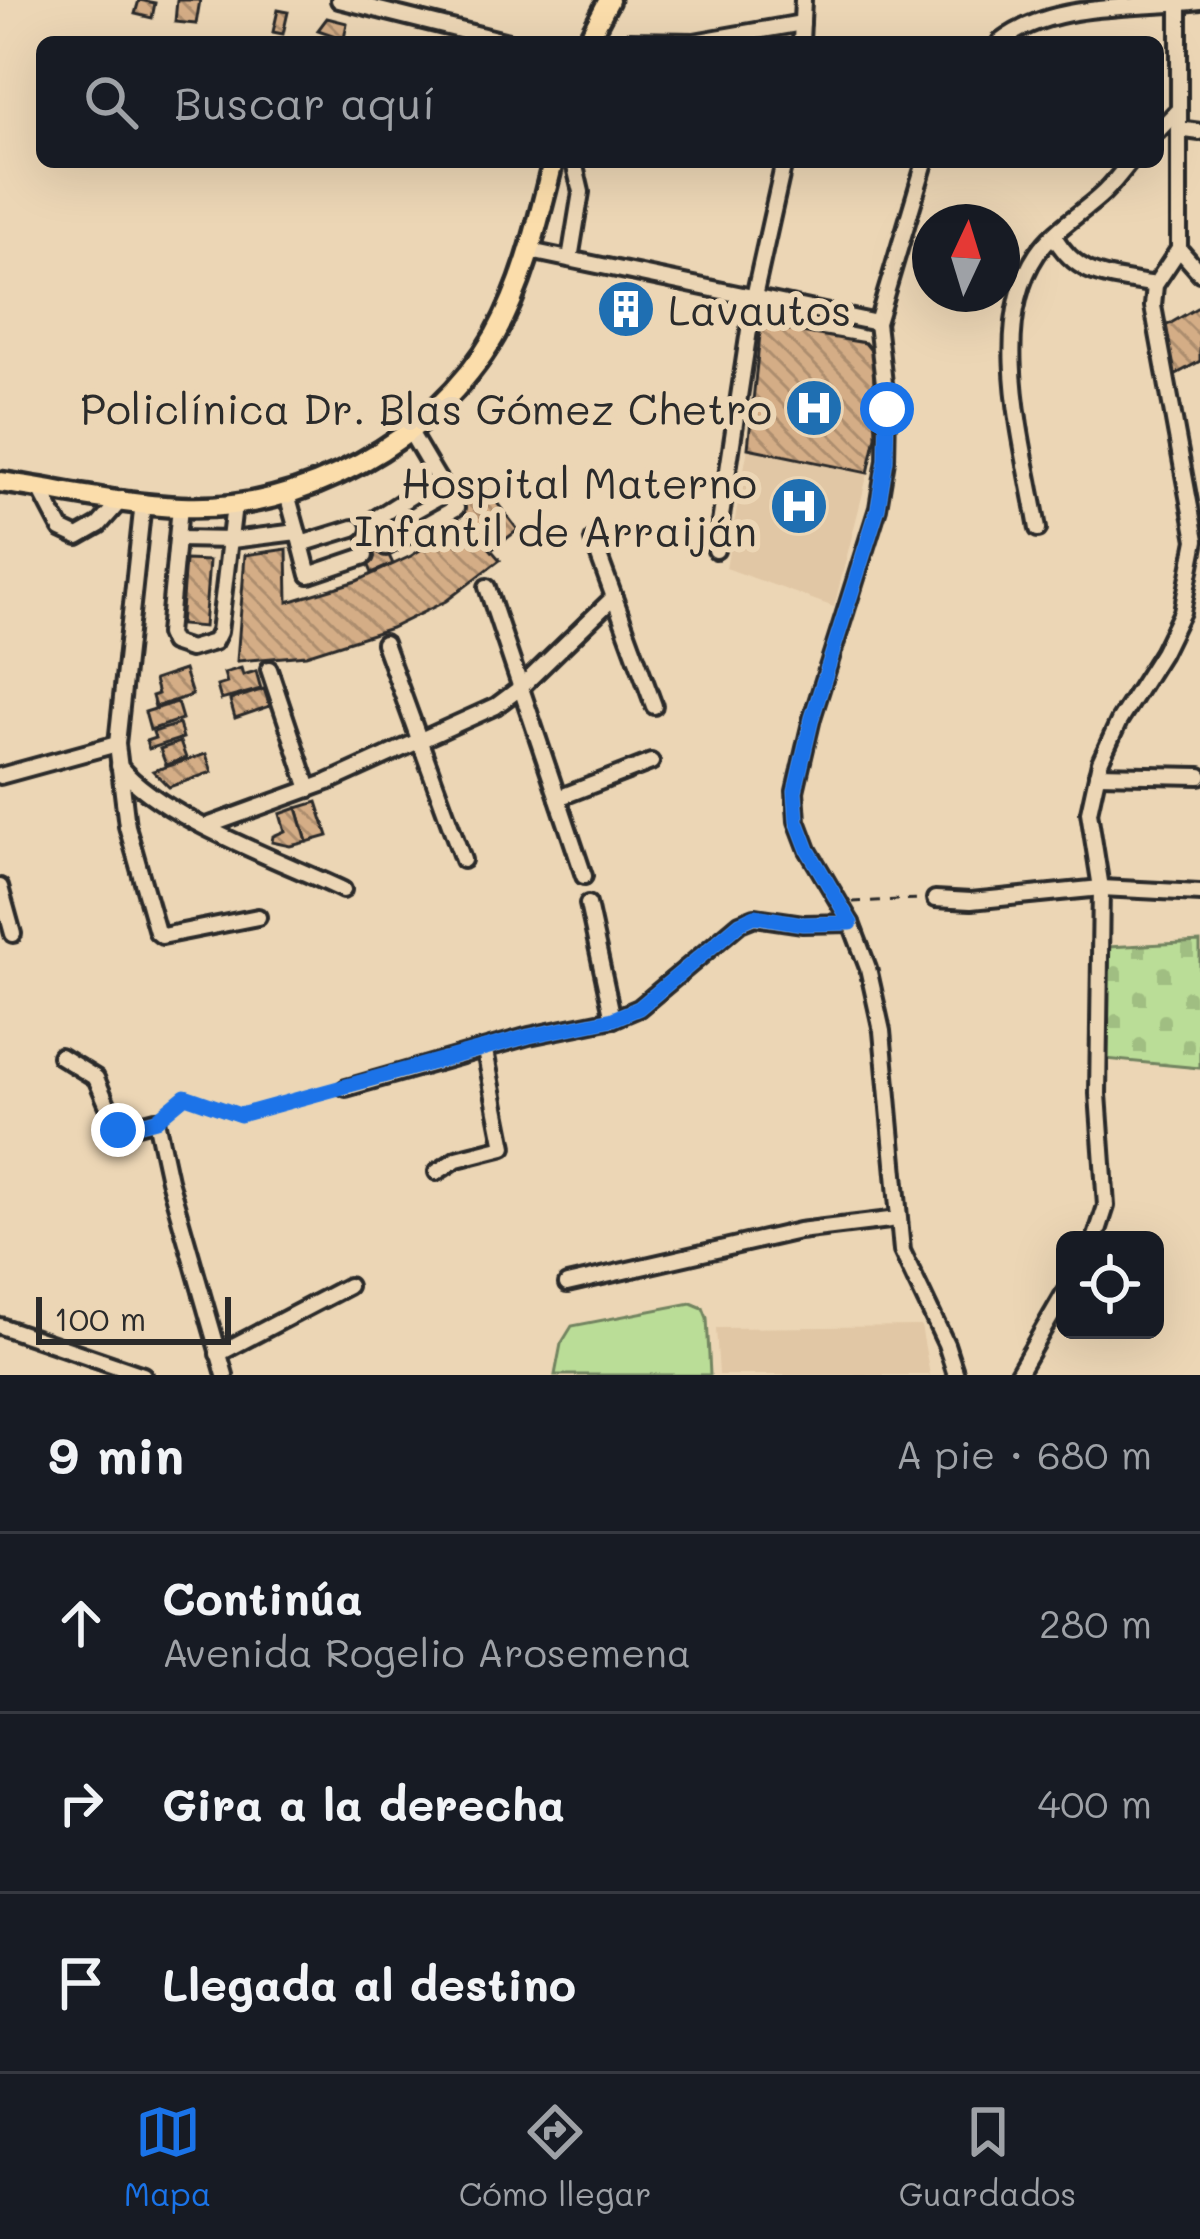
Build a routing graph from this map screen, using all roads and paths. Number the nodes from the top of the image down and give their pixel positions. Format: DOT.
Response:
graph roads {
  1 [pos="339,0"];
  2 [pos="609,0"];
  3 [pos="803,0"];
  4 [pos="1200,1"];
  5 [pos="1179,2"];
  6 [pos="802,23"];
  7 [pos="484,36"];
  8 [pos="590,36"];
  9 [pos="728,36"];
  10 [pos="801,36"];
  11 [pos="1010,36"];
  12 [pos="1179,109"];
  13 [pos="1164,124"];
  14 [pos="1178,129"];
  15 [pos="1200,132"];
  16 [pos="551,168"];
  17 [pos="575,168"];
  18 [pos="783,168"];
  19 [pos="923,168"];
  20 [pos="1125,168"];
  21 [pos="1054,236"];
  22 [pos="1179,249"];
  23 [pos="530,251"];
  24 [pos="570,260"];
  25 [pos="1200,273"];
  26 [pos="1155,285"];
  27 [pos="754,297"];
  28 [pos="877,323"];
  29 [pos="409,430"];
  30 [pos="438,479"];
  31 [pos="0,482"];
  32 [pos="39,487"];
  33 [pos="287,494"];
  34 [pos="122,499"];
  35 [pos="142,502"];
  36 [pos="234,506"];
  37 [pos="180,507"];
  38 [pos="373,520"];
  39 [pos="353,528"];
  40 [pos="1038,529"];
  41 [pos="299,538"];
  42 [pos="178,539"];
  43 [pos="232,540"];
  44 [pos="593,540"];
  45 [pos="386,548"];
  46 [pos="716,550"];
  47 [pos="365,556"];
  48 [pos="487,587"];
  49 [pos="614,598"];
  50 [pos="384,643"];
  51 [pos="268,669"];
  52 [pos="520,688"];
  53 [pos="654,706"];
  54 [pos="421,742"];
  55 [pos="117,744"];
  56 [pos="651,762"];
  57 [pos="119,766"];
  58 [pos="1097,774"];
  59 [pos="0,776"];
  60 [pos="1200,776"];
  61 [pos="310,789"];
  62 [pos="153,796"];
  63 [pos="558,798"];
  64 [pos="124,809"];
  65 [pos="207,826"];
  66 [pos="463,860"];
  67 [pos="584,875"];
  68 [pos="0,887"];
  69 [pos="1100,888"];
  70 [pos="343,890"];
  71 [pos="1200,892"];
  72 [pos="935,899"];
  73 [pos="588,904"];
  74 [pos="841,904"];
  75 [pos="258,917"];
  76 [pos="851,923"];
  77 [pos="13,934"];
  78 [pos="613,1019"];
  79 [pos="485,1051"];
  80 [pos="60,1056"];
  81 [pos="346,1088"];
  82 [pos="156,1120"];
  83 [pos="437,1172"];
  84 [pos="898,1219"];
  85 [pos="1099,1231"];
  86 [pos="567,1284"];
  87 [pos="348,1286"];
  88 [pos="1056,1308"];
  89 [pos="0,1326"];
  90 [pos="218,1354"];
  91 [pos="143,1375"];
  92 [pos="225,1375"];
  93 [pos="956,1375"];
  94 [pos="1017,1375"];
  1 -- 7 [label="street"];
  2 -- 8 [label="highway"];
  3 -- 6 [label="street"];
  4 -- 5 [label="street"];
  5 -- 11 [label="street"];
  5 -- 12 [label="street"];
  6 -- 9 [label="street"];
  6 -- 10 [label="street"];
  12 -- 13 [label="street"];
  12 -- 14 [label="street"];
  14 -- 15 [label="street"];
  14 -- 22 [label="street"];
  16 -- 23 [label="highway"];
  17 -- 24 [label="street"];
  18 -- 27 [label="street"];
  19 -- 28 [label="street"];
  20 -- 21 [label="street"];
  21 -- 26 [label="street"];
  21 -- 40 [label="street"];
  22 -- 25 [label="street"];
  22 -- 26 [label="street"];
  23 -- 24 [label="street"];
  23 -- 29 [label="highway"];
  24 -- 27 [label="street"];
  26 -- 58 [label="street"];
  27 -- 28 [label="street"];
  27 -- 46 [label="street"];
  28 -- 74 [label="street"];
  29 -- 30 [label="street"];
  29 -- 33 [label="highway"];
  30 -- 38 [label="street"];
  30 -- 45 [label="street"];
  31 -- 32 [label="highway"];
  32 -- 34 [label="highway"];
  32 -- 34 [label="street"];
  33 -- 36 [label="highway"];
  33 -- 41 [label="street"];
  34 -- 35 [label="highway"];
  35 -- 37 [label="highway"];
  35 -- 55 [label="street"];
  36 -- 37 [label="highway"];
  36 -- 43 [label="street"];
  37 -- 42 [label="street"];
  39 -- 41 [label="street"];
  41 -- 43 [label="street"];
  41 -- 47 [label="street"];
  42 -- 43 [label="street"];
  42 -- 43 [label="street"];
  44 -- 49 [label="street"];
  48 -- 52 [label="street"];
  49 -- 52 [label="street"];
  49 -- 53 [label="street"];
  50 -- 54 [label="street"];
  51 -- 61 [label="street"];
  52 -- 54 [label="street"];
  52 -- 63 [label="street"];
  54 -- 61 [label="street"];
  54 -- 66 [label="street"];
  55 -- 57 [label="street"];
  55 -- 59 [label="street"];
  56 -- 63 [label="street"];
  57 -- 62 [label="street"];
  57 -- 64 [label="street"];
  58 -- 60 [label="street"];
  58 -- 69 [label="street"];
  61 -- 65 [label="street"];
  62 -- 64 [label="street"];
  62 -- 65 [label="street"];
  63 -- 67 [label="street"];
  64 -- 75 [label="street"];
  65 -- 70 [label="street"];
  68 -- 77 [label="street"];
  69 -- 71 [label="street"];
  69 -- 72 [label="street"];
  69 -- 85 [label="street"];
  72 -- 74 [label="path"];
  73 -- 78 [label="street"];
  74 -- 76 [label="street"];
  76 -- 78 [label="street"];
  76 -- 84 [label="street"];
  78 -- 79 [label="street"];
  79 -- 81 [label="street"];
  79 -- 83 [label="street"];
  80 -- 82 [label="street"];
  81 -- 82 [label="path"];
  82 -- 90 [label="street"];
  84 -- 86 [label="street"];
  84 -- 93 [label="street"];
  87 -- 90 [label="street"];
  88 -- 94 [label="street"];
  89 -- 91 [label="street"];
  90 -- 92 [label="street"];
}
